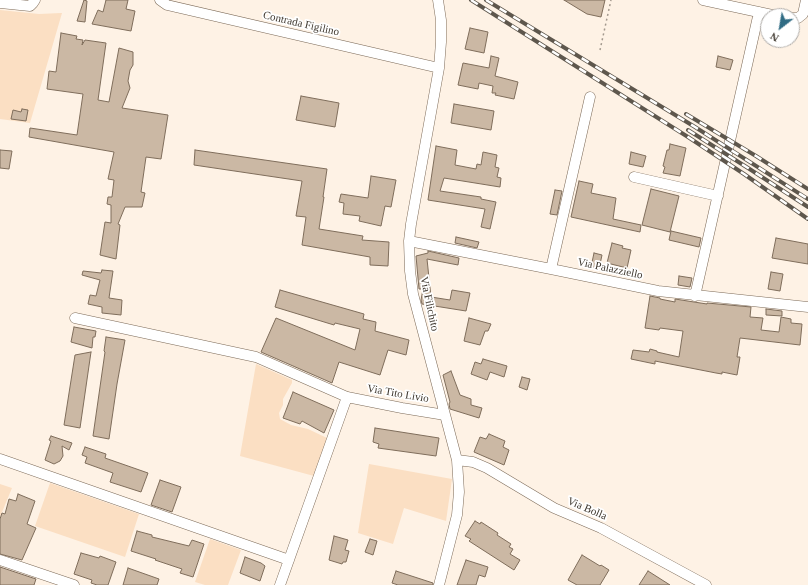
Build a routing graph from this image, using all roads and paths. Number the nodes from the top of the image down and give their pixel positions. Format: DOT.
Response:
graph roads {
  1 [pos="35,0"];
  2 [pos="160,0"];
  3 [pos="438,0"];
  4 [pos="611,0"];
  5 [pos="703,0"];
  6 [pos="806,0"];
  7 [pos="0,3"];
  8 [pos="759,12"];
  9 [pos="800,16"];
  10 [pos="600,50"];
  11 [pos="439,68"];
  12 [pos="590,97"];
  13 [pos="634,176"];
  14 [pos="718,196"];
  15 [pos="409,241"];
  16 [pos="551,269"];
  17 [pos="695,296"];
  18 [pos="808,307"];
  19 [pos="75,318"];
  20 [pos="346,397"];
  21 [pos="445,415"];
  22 [pos="0,459"];
  23 [pos="457,460"];
  24 [pos="0,560"];
  25 [pos="289,560"];
  26 [pos="74,585"];
  27 [pos="280,585"];
  28 [pos="439,585"];
  29 [pos="706,585"];
  1 -- 7 [label="street"];
  2 -- 11 [label="street, Contrada Figilino"];
  3 -- 11 [label="street, Via Filichito"];
  4 -- 10 [label="path"];
  5 -- 8 [label="street"];
  6 -- 9 [label="street"];
  8 -- 14 [label="street"];
  11 -- 15 [label="street, Via Filichito"];
  12 -- 16 [label="street"];
  13 -- 14 [label="street"];
  14 -- 17 [label="street"];
  15 -- 16 [label="street, Via Palazziello"];
  15 -- 21 [label="street, Via Filichito"];
  16 -- 17 [label="street, Via Palazziello"];
  17 -- 18 [label="street, Via Palazziello"];
  19 -- 20 [label="street"];
  20 -- 21 [label="street, Via Tito Livio"];
  20 -- 25 [label="street"];
  21 -- 23 [label="street, Via Filichito"];
  22 -- 25 [label="street"];
  23 -- 28 [label="street, Via Filichito"];
  23 -- 29 [label="street, Via Bolla"];
  24 -- 26 [label="street"];
  25 -- 27 [label="street"];
}
